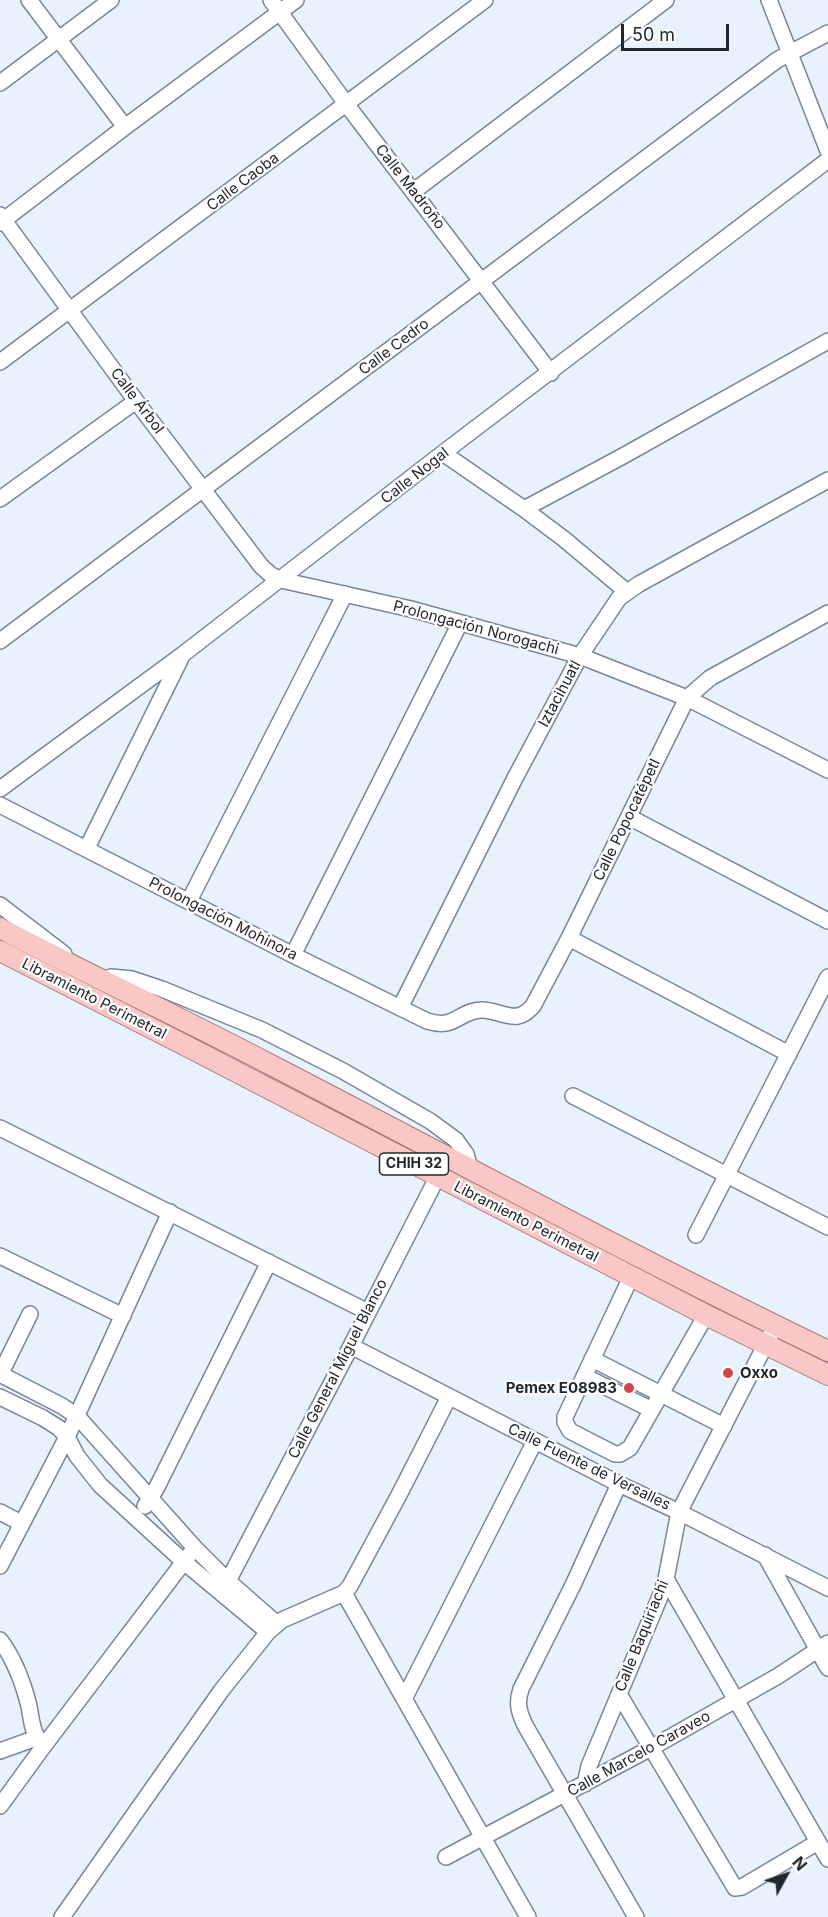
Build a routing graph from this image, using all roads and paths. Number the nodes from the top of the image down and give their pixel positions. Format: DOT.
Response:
graph roads {
  1 [pos="29,0"];
  2 [pos="111,0"];
  3 [pos="296,0"];
  4 [pos="484,0"];
  5 [pos="666,0"];
  6 [pos="769,0"];
  7 [pos="276,6"];
  8 [pos="828,33"];
  9 [pos="58,40"];
  10 [pos="789,52"];
  11 [pos="0,83"];
  12 [pos="346,105"];
  13 [pos="125,127"];
  14 [pos="828,151"];
  15 [pos="828,160"];
  16 [pos="414,191"];
  17 [pos="1,220"];
  18 [pos="482,281"];
  19 [pos="70,311"];
  20 [pos="828,341"];
  21 [pos="0,363"];
  22 [pos="551,373"];
  23 [pos="136,401"];
  24 [pos="443,453"];
  25 [pos="828,480"];
  26 [pos="203,490"];
  27 [pos="0,499"];
  28 [pos="524,509"];
  29 [pos="281,580"];
  30 [pos="627,591"];
  31 [pos="345,594"];
  32 [pos="828,614"];
  33 [pos="460,623"];
  34 [pos="0,641"];
  35 [pos="182,655"];
  36 [pos="580,656"];
  37 [pos="687,698"];
  38 [pos="828,770"];
  39 [pos="0,789"];
  40 [pos="0,805"];
  41 [pos="629,817"];
  42 [pos="87,848"];
  43 [pos="189,901"];
  44 [pos="0,905"];
  45 [pos="828,921"];
  46 [pos="0,928"];
  47 [pos="569,938"];
  48 [pos="0,951"];
  49 [pos="293,955"];
  50 [pos="66,963"];
  51 [pos="828,978"];
  52 [pos="101,980"];
  53 [pos="400,1008"];
  54 [pos="448,1024"];
  55 [pos="789,1054"];
  56 [pos="573,1096"];
  57 [pos="0,1128"];
  58 [pos="447,1157"];
  59 [pos="470,1168"];
  60 [pos="726,1175"];
  61 [pos="438,1176"];
  62 [pos="170,1212"];
  63 [pos="828,1227"];
  64 [pos="696,1235"];
  65 [pos="0,1256"];
  66 [pos="268,1262"];
  67 [pos="631,1277"];
  68 [pos="368,1312"];
  69 [pos="30,1314"];
  70 [pos="706,1315"];
  71 [pos="123,1316"];
  72 [pos="776,1326"];
  73 [pos="765,1345"];
  74 [pos="351,1346"];
  75 [pos="828,1351"];
  76 [pos="592,1359"];
  77 [pos="0,1374"];
  78 [pos="828,1375"];
  79 [pos="584,1376"];
  80 [pos="661,1393"];
  81 [pos="0,1397"];
  82 [pos="449,1397"];
  83 [pos="652,1410"];
  84 [pos="77,1416"];
  85 [pos="724,1426"];
  86 [pos="67,1437"];
  87 [pos="535,1441"];
  88 [pos="619,1484"];
  89 [pos="150,1499"];
  90 [pos="0,1512"];
  91 [pos="679,1512"];
  92 [pos="136,1519"];
  93 [pos="21,1523"];
  94 [pos="195,1548"];
  95 [pos="765,1555"];
  96 [pos="184,1562"];
  97 [pos="0,1566"];
  98 [pos="666,1579"];
  99 [pos="228,1581"];
  100 [pos="828,1588"];
  101 [pos="344,1593"];
  102 [pos="272,1628"];
  103 [pos="0,1641"];
  104 [pos="823,1646"];
  105 [pos="828,1668"];
  106 [pos="619,1694"];
  107 [pos="404,1699"];
  108 [pos="735,1700"];
  109 [pos="39,1743"];
  110 [pos="651,1748"];
  111 [pos="0,1751"];
  112 [pos="585,1784"];
  113 [pos="566,1795"];
  114 [pos="0,1806"];
  115 [pos="483,1838"];
  116 [pos="818,1842"];
  117 [pos="446,1857"];
  118 [pos="828,1859"];
  119 [pos="63,1917"];
  120 [pos="528,1917"];
  121 [pos="636,1917"];
  1 -- 9 [label="street"];
  2 -- 9 [label="street"];
  3 -- 7 [label="street"];
  4 -- 12 [label="street, Calle Caoba"];
  5 -- 16 [label="street"];
  6 -- 10 [label="street"];
  7 -- 12 [label="street, Calle Madroño"];
  7 -- 13 [label="street"];
  8 -- 10 [label="street, Calle Cedro"];
  9 -- 11 [label="street"];
  9 -- 13 [label="street"];
  10 -- 14 [label="street"];
  10 -- 18 [label="street, Calle Cedro"];
  12 -- 16 [label="street, Calle Madroño"];
  12 -- 19 [label="street, Calle Caoba"];
  13 -- 17 [label="street"];
  15 -- 22 [label="street, Calle Nogal"];
  16 -- 18 [label="street, Calle Madroño"];
  17 -- 19 [label="street, Calle Árbol"];
  18 -- 22 [label="street, Calle Madroño"];
  18 -- 26 [label="street, Calle Cedro"];
  19 -- 21 [label="street, Calle Caoba"];
  19 -- 23 [label="street, Calle Árbol"];
  20 -- 28 [label="street"];
  22 -- 24 [label="street, Calle Nogal"];
  23 -- 26 [label="street, Calle Árbol"];
  23 -- 27 [label="street"];
  24 -- 28 [label="street"];
  24 -- 29 [label="street, Calle Nogal"];
  25 -- 30 [label="street, Iztacihuatl"];
  26 -- 29 [label="street, Calle Árbol"];
  26 -- 34 [label="street, Calle Cedro"];
  28 -- 30 [label="street"];
  29 -- 31 [label="street, Prolongación Norogachi"];
  29 -- 35 [label="street, Calle Nogal"];
  30 -- 36 [label="street, Iztacihuatl"];
  31 -- 33 [label="street, Prolongación Norogachi"];
  31 -- 43 [label="street"];
  32 -- 37 [label="street, Calle Popocatépetl"];
  33 -- 36 [label="street, Prolongación Norogachi"];
  33 -- 49 [label="street"];
  35 -- 39 [label="street, Calle Nogal"];
  35 -- 42 [label="street"];
  36 -- 37 [label="street, Prolongación Norogachi"];
  36 -- 53 [label="street, Iztacihuatl"];
  37 -- 38 [label="street, Prolongación Norogachi"];
  37 -- 41 [label="street, Calle Popocatépetl"];
  40 -- 42 [label="street, Prolongación Mohinora"];
  41 -- 45 [label="street"];
  41 -- 47 [label="street, Calle Popocatépetl"];
  42 -- 43 [label="street, Prolongación Mohinora"];
  43 -- 49 [label="street, Prolongación Mohinora"];
  44 -- 50 [label="street"];
  46 -- 50 [label="main road, Libramiento Perimetral / CHIH 32"];
  47 -- 54 [label="street, Calle Popocatépetl"];
  47 -- 55 [label="street"];
  48 -- 61 [label="main road, Libramiento Perimetral / CHIH 32"];
  49 -- 53 [label="street, Prolongación Mohinora"];
  50 -- 52 [label="main road, Libramiento Perimetral / CHIH 32"];
  51 -- 55 [label="street"];
  52 -- 58 [label="main road, Libramiento Perimetral / CHIH 32"];
  52 -- 59 [label="street"];
  53 -- 54 [label="street, Prolongación Mohinora"];
  55 -- 60 [label="street"];
  56 -- 60 [label="street"];
  57 -- 62 [label="street"];
  58 -- 59 [label="main road, Libramiento Perimetral / CHIH 32"];
  58 -- 61 [label="street, Calle General Miguel Blanco"];
  59 -- 72 [label="main road, Libramiento Perimetral / CHIH 32"];
  60 -- 63 [label="street"];
  60 -- 64 [label="street"];
  61 -- 67 [label="main road, Libramiento Perimetral / CHIH 32"];
  61 -- 68 [label="street, Calle General Miguel Blanco"];
  62 -- 66 [label="street"];
  62 -- 71 [label="street"];
  65 -- 71 [label="street"];
  66 -- 68 [label="street"];
  66 -- 89 [label="street"];
  67 -- 70 [label="main road, Libramiento Perimetral / CHIH 32"];
  67 -- 76 [label="street"];
  68 -- 74 [label="street, Calle General Miguel Blanco"];
  69 -- 77 [label="street"];
  70 -- 73 [label="main road, Libramiento Perimetral / CHIH 32"];
  70 -- 80 [label="street"];
  71 -- 84 [label="street"];
  72 -- 73 [label="street, Calle Baquiriachi"];
  72 -- 75 [label="main road, Libramiento Perimetral / CHIH 32"];
  73 -- 78 [label="main road, Libramiento Perimetral / CHIH 32"];
  73 -- 85 [label="street, Calle Baquiriachi"];
  74 -- 82 [label="street, Calle Fuente de Versalles"];
  74 -- 99 [label="street, Calle General Miguel Blanco"];
  76 -- 79 [label="street"];
  76 -- 80 [label="street"];
  77 -- 84 [label="street"];
  79 -- 83 [label="street"];
  79 -- 83 [label="street"];
  80 -- 83 [label="street"];
  80 -- 85 [label="street"];
  81 -- 86 [label="street"];
  82 -- 87 [label="street, Calle Fuente de Versalles"];
  82 -- 101 [label="street"];
  84 -- 86 [label="street"];
  84 -- 89 [label="street"];
  85 -- 91 [label="street, Calle Baquiriachi"];
  86 -- 92 [label="street"];
  86 -- 93 [label="street"];
  87 -- 88 [label="street, Calle Fuente de Versalles"];
  87 -- 107 [label="street"];
  88 -- 91 [label="street, Calle Fuente de Versalles"];
  88 -- 113 [label="street"];
  89 -- 92 [label="street"];
  89 -- 94 [label="street"];
  90 -- 93 [label="street"];
  91 -- 95 [label="street, Calle Fuente de Versalles"];
  91 -- 98 [label="street, Calle Baquiriachi"];
  92 -- 96 [label="street"];
  93 -- 97 [label="street"];
  94 -- 96 [label="street"];
  94 -- 99 [label="street"];
  95 -- 100 [label="street, Calle Fuente de Versalles"];
  95 -- 104 [label="street"];
  96 -- 102 [label="street"];
  96 -- 109 [label="street"];
  98 -- 106 [label="street, Calle Baquiriachi"];
  98 -- 108 [label="street"];
  99 -- 102 [label="street"];
  101 -- 102 [label="street"];
  101 -- 107 [label="street"];
  102 -- 119 [label="street"];
  103 -- 109 [label="street"];
  104 -- 105 [label="street"];
  104 -- 108 [label="street, Calle Marcelo Caraveo"];
  106 -- 110 [label="street"];
  106 -- 112 [label="street, Calle Baquiriachi"];
  107 -- 115 [label="street"];
  108 -- 110 [label="street, Calle Marcelo Caraveo"];
  108 -- 116 [label="street"];
  109 -- 111 [label="street"];
  109 -- 114 [label="street"];
  110 -- 112 [label="street, Calle Marcelo Caraveo"];
  110 -- 116 [label="street"];
  112 -- 113 [label="street, Calle Marcelo Caraveo"];
  113 -- 115 [label="street, Calle Marcelo Caraveo"];
  113 -- 121 [label="street"];
  115 -- 117 [label="street, Calle Marcelo Caraveo"];
  115 -- 120 [label="street"];
  116 -- 118 [label="street"];
}
